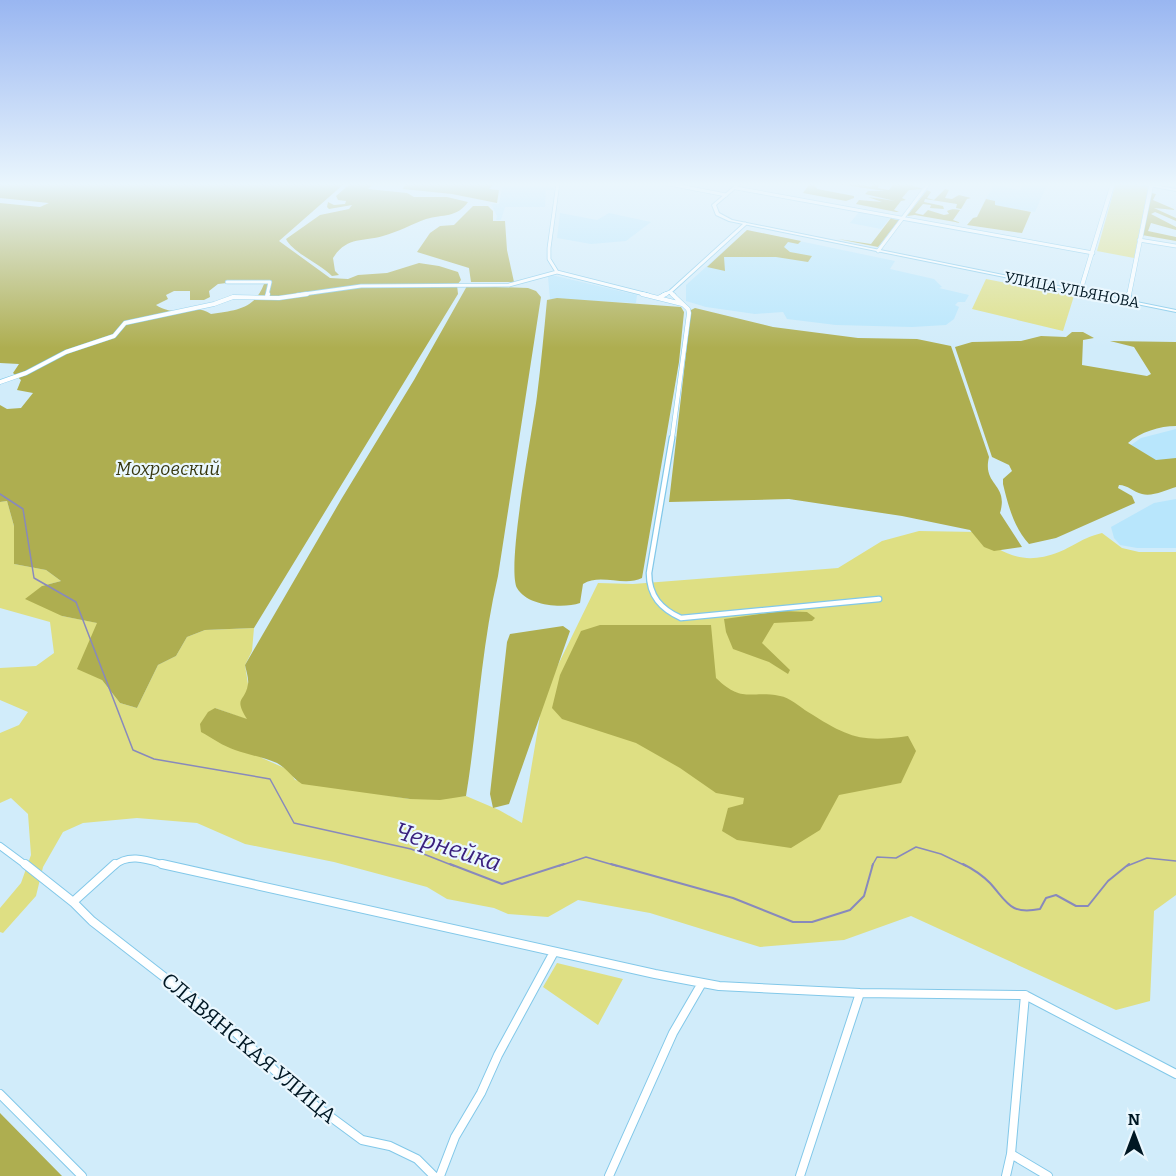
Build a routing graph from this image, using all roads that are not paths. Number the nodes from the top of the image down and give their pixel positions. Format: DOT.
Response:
graph roads {
  1 [pos="550,238"];
  2 [pos="730,238"];
  3 [pos="813,238"];
  4 [pos="888,238"];
  5 [pos="1011,238"];
  6 [pos="1097,238"];
  7 [pos="1139,240"];
  8 [pos="1176,246"];
  9 [pos="878,251"];
  10 [pos="1093,253"];
  11 [pos="557,272"];
  12 [pos="228,282"];
  13 [pos="670,292"];
  14 [pos="1080,292"];
  15 [pos="267,297"];
  16 [pos="658,298"];
  17 [pos="1128,302"];
  18 [pos="684,305"];
  19 [pos="1176,311"];
  20 [pos="0,382"];
  21 [pos="879,599"];
  22 [pos="0,846"];
  23 [pos="73,902"];
  24 [pos="554,952"];
  25 [pos="702,983"];
  26 [pos="860,993"];
  27 [pos="1025,995"];
  28 [pos="1176,1074"];
  29 [pos="0,1094"];
  30 [pos="1011,1154"];
  31 [pos="82,1176"];
  32 [pos="434,1176"];
  33 [pos="440,1176"];
  34 [pos="609,1176"];
  35 [pos="800,1176"];
  36 [pos="1006,1176"];
  37 [pos="1048,1176"];
  1 -- 11 [label="street"];
  2 -- 13 [label="street"];
  3 -- 9 [label="main road, УЛИЦА УЛЬЯНОВА"];
  4 -- 9 [label="street"];
  5 -- 10 [label="street"];
  6 -- 10 [label="street"];
  7 -- 8 [label="street"];
  7 -- 17 [label="street"];
  9 -- 14 [label="main road, УЛИЦА УЛЬЯНОВА"];
  10 -- 14 [label="street"];
  11 -- 15 [label="street"];
  11 -- 16 [label="street"];
  12 -- 15 [label="street"];
  13 -- 16 [label="street"];
  13 -- 18 [label="street"];
  14 -- 17 [label="main road, УЛИЦА УЛЬЯНОВА"];
  15 -- 20 [label="street"];
  16 -- 18 [label="street"];
  17 -- 19 [label="main road, УЛИЦА УЛЬЯНОВА"];
  18 -- 21 [label="street"];
  22 -- 23 [label="street, СЛАВЯНСКАЯ УЛИЦА"];
  23 -- 24 [label="street"];
  23 -- 32 [label="street, СЛАВЯНСКАЯ УЛИЦА"];
  24 -- 25 [label="street"];
  24 -- 33 [label="street"];
  25 -- 26 [label="street"];
  25 -- 34 [label="street"];
  26 -- 27 [label="street"];
  26 -- 35 [label="street"];
  27 -- 28 [label="street"];
  27 -- 30 [label="street"];
  29 -- 31 [label="street"];
  30 -- 36 [label="street"];
  30 -- 37 [label="street"];
}
